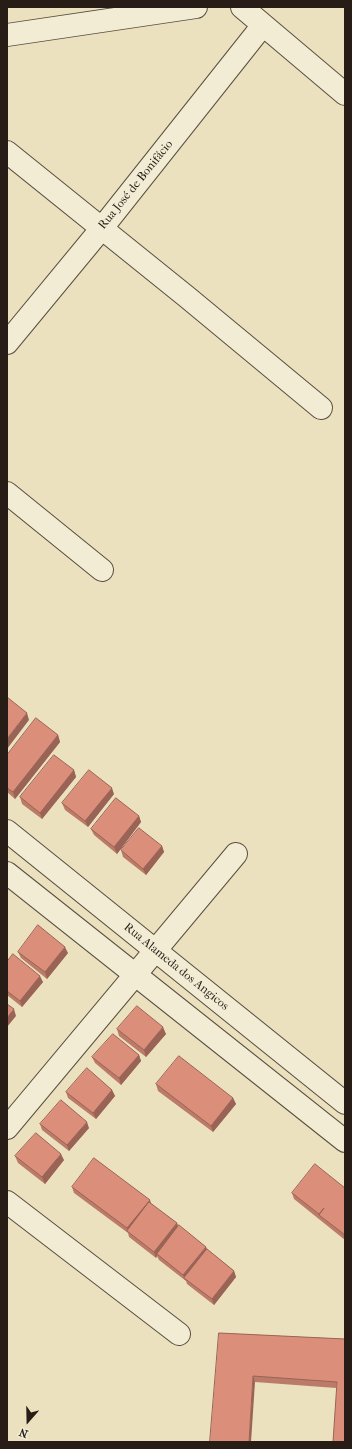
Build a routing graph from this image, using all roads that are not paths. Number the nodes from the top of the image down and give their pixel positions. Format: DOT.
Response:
graph roads {
  1 [pos="196,7"];
  2 [pos="242,7"];
  3 [pos="263,25"];
  4 [pos="7,34"];
  5 [pos="345,94"];
  6 [pos="7,152"];
  7 [pos="102,228"];
  8 [pos="7,343"];
  9 [pos="321,408"];
  10 [pos="7,493"];
  11 [pos="102,570"];
  12 [pos="7,831"];
  13 [pos="236,854"];
  14 [pos="7,873"];
  15 [pos="154,950"];
  16 [pos="135,974"];
  17 [pos="345,1103"];
  18 [pos="7,1128"];
  19 [pos="345,1141"];
  20 [pos="7,1202"];
  21 [pos="179,1334"];
  1 -- 4 [label="street"];
  2 -- 3 [label="street"];
  3 -- 5 [label="street"];
  3 -- 7 [label="street, Rua José de Bonifácio"];
  6 -- 7 [label="street"];
  7 -- 8 [label="street, Rua José de Bonifácio"];
  7 -- 9 [label="street"];
  10 -- 11 [label="street"];
  12 -- 15 [label="street, Rua Alameda dos Angicos"];
  13 -- 15 [label="street"];
  14 -- 16 [label="street"];
  15 -- 16 [label="street"];
  15 -- 17 [label="street, Rua Alameda dos Angicos"];
  16 -- 18 [label="street"];
  16 -- 19 [label="street"];
  20 -- 21 [label="street"];
}
